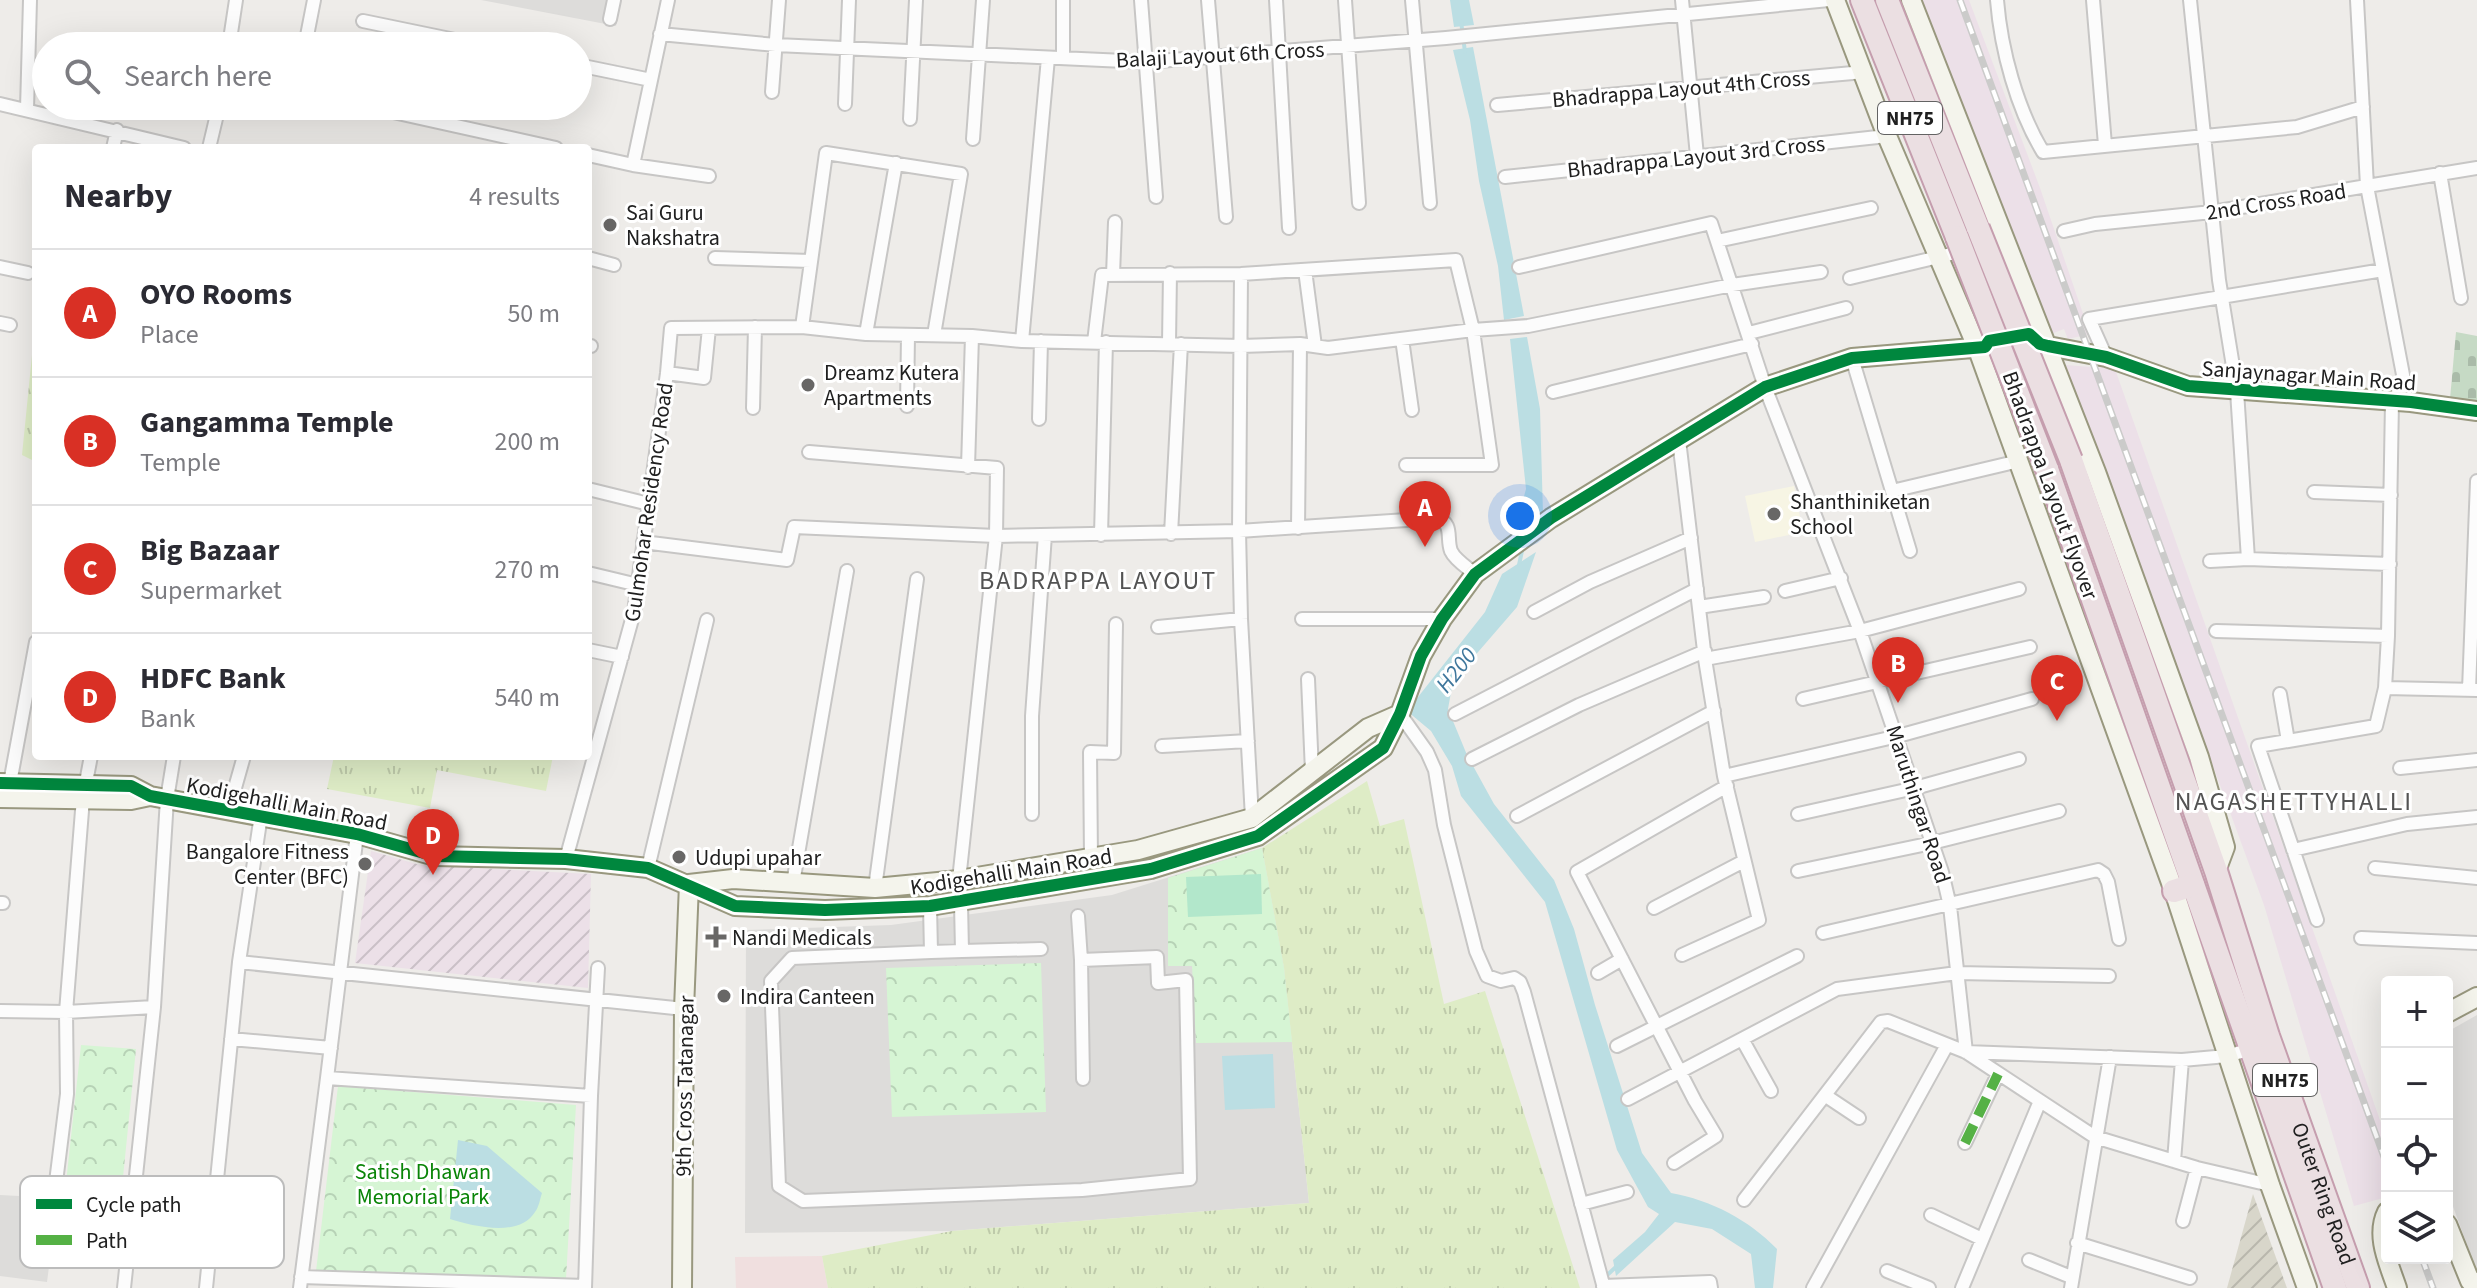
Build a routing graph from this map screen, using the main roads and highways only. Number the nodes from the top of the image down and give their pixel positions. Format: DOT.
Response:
graph roads {
  1 [pos="1862,0"];
  2 [pos="1887,0"];
  3 [pos="2216,871"];
  4 [pos="2184,888"];
  5 [pos="2335,1288"];
  6 [pos="2358,1288"];
  1 -- 4 [label="highway, Bhadrappa Layout Flyover / NH75, bridge"];
  2 -- 3 [label="highway, Bhadrappa Layout Flyover / NH75, bridge"];
  3 -- 6 [label="highway, Outer Ring Road / NH75"];
  4 -- 5 [label="highway, Outer Ring Road / NH75"];
}
